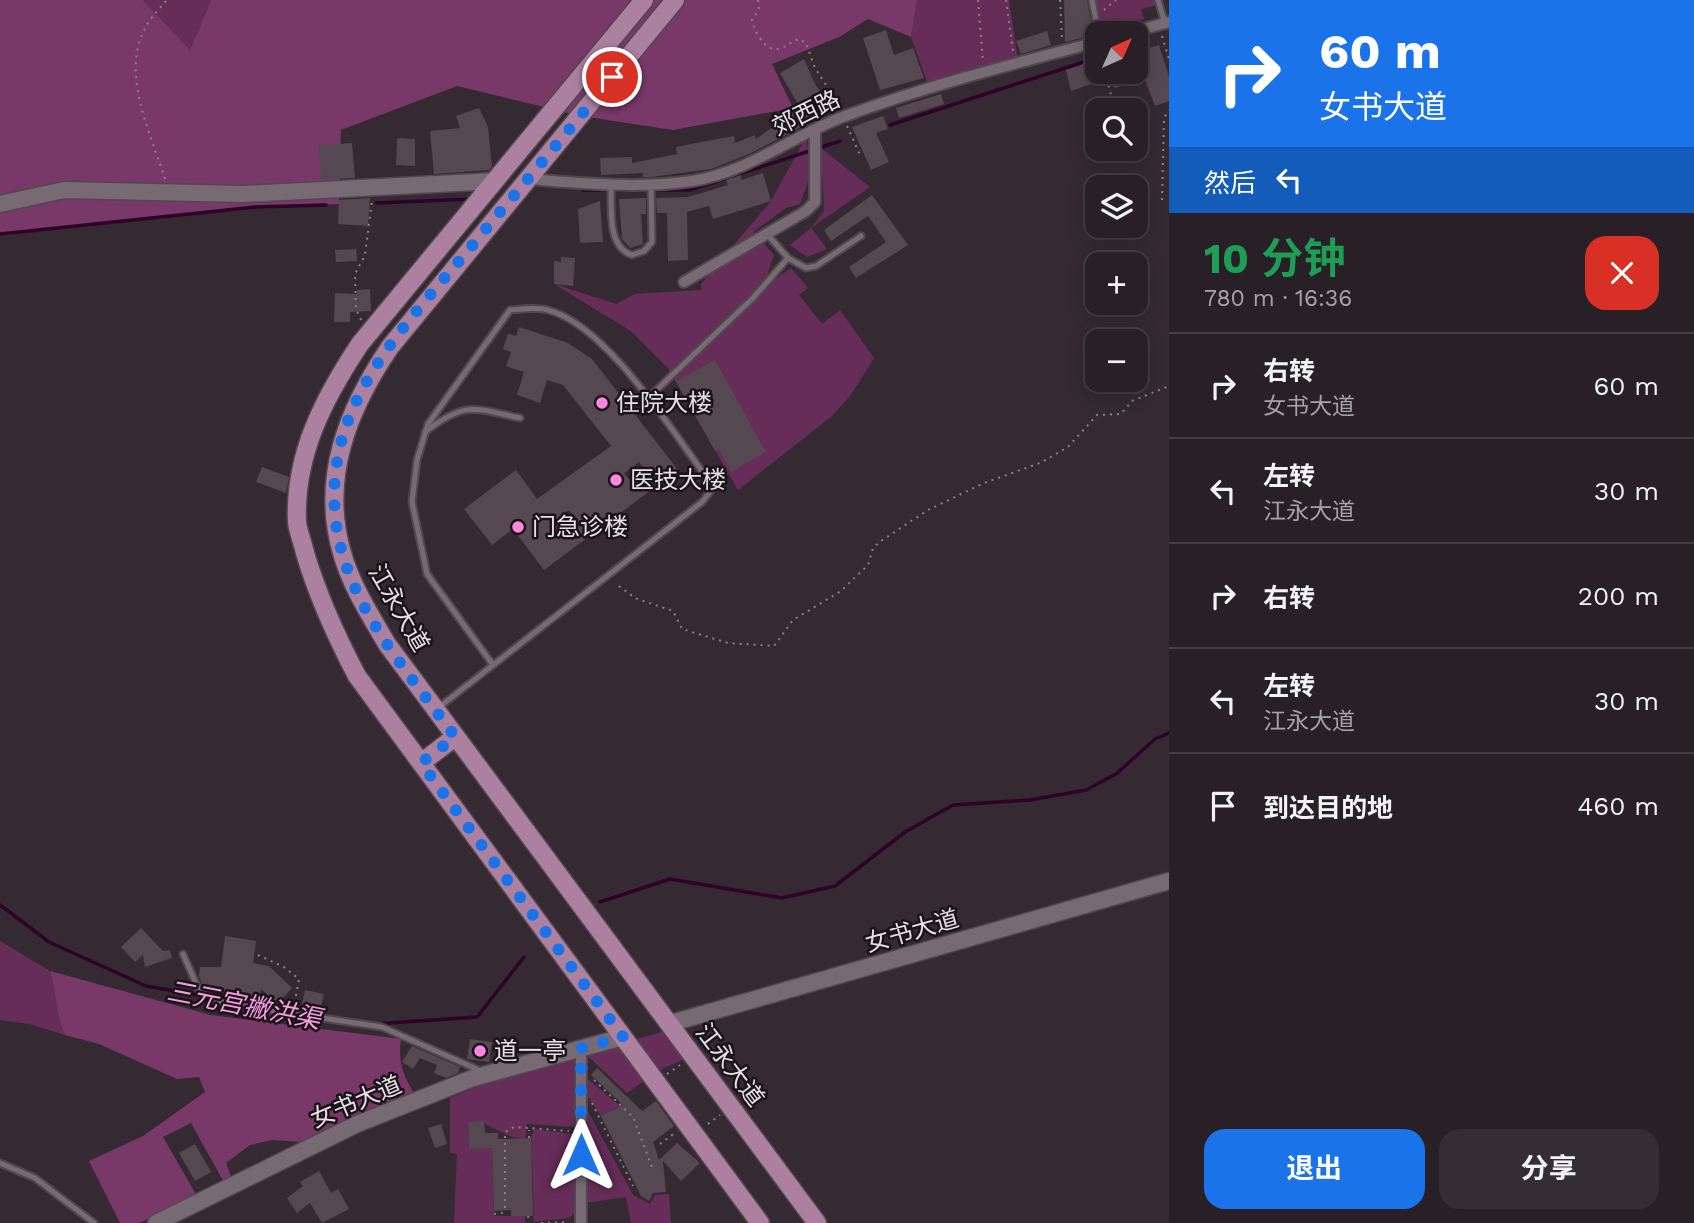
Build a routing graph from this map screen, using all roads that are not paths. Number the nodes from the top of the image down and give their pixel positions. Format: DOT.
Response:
graph roads {
  1 [pos="644,0"];
  2 [pos="675,0"];
  3 [pos="1092,0"];
  4 [pos="1158,0"];
  5 [pos="1096,21"];
  6 [pos="1164,24"];
  7 [pos="1085,45"];
  8 [pos="815,130"];
  9 [pos="528,179"];
  10 [pos="495,181"];
  11 [pos="611,188"];
  12 [pos="651,188"];
  13 [pos="0,204"];
  14 [pos="767,234"];
  15 [pos="861,236"];
  16 [pos="788,258"];
  17 [pos="684,282"];
  18 [pos="647,399"];
  19 [pos="520,418"];
  20 [pos="425,432"];
  21 [pos="493,665"];
  22 [pos="436,710"];
  23 [pos="455,737"];
  24 [pos="421,763"];
  25 [pos="1169,881"];
  26 [pos="183,954"];
  27 [pos="668,1024"];
  28 [pos="623,1037"];
  29 [pos="581,1048"];
  30 [pos="488,1074"];
  31 [pos="0,1163"];
  32 [pos="581,1222"];
  33 [pos="94,1223"];
  34 [pos="156,1223"];
  35 [pos="760,1223"];
  36 [pos="817,1223"];
  1 -- 10 [label="main road"];
  2 -- 9 [label="main road, 江永大道"];
  3 -- 5 [label="lane"];
  4 -- 6 [label="lane"];
  7 -- 8 [label="street, 郊西路"];
  8 -- 12 [label="street, 郊西路"];
  8 -- 14 [label="street"];
  9 -- 11 [label="street, 郊西路"];
  9 -- 22 [label="main road, 江永大道"];
  10 -- 13 [label="main road"];
  10 -- 24 [label="main road"];
  11 -- 12 [label="street, 郊西路"];
  11 -- 12 [label="lane"];
  14 -- 16 [label="lane"];
  14 -- 17 [label="street"];
  15 -- 16 [label="lane"];
  16 -- 18 [label="lane"];
  18 -- 20 [label="lane"];
  18 -- 21 [label="lane"];
  19 -- 20 [label="lane"];
  20 -- 21 [label="lane"];
  21 -- 22 [label="lane"];
  22 -- 23 [label="main road, 江永大道"];
  23 -- 24 [label="main road"];
  23 -- 27 [label="main road, 江永大道"];
  24 -- 28 [label="main road"];
  25 -- 27 [label="main road, 女书大道"];
  26 -- 30 [label="lane"];
  27 -- 36 [label="main road, 江永大道"];
  28 -- 29 [label="main road, 女书大道"];
  28 -- 35 [label="main road"];
  29 -- 30 [label="main road, 女书大道"];
  29 -- 32 [label="street"];
  30 -- 34 [label="main road, 女书大道"];
  31 -- 33 [label="lane"];
}
